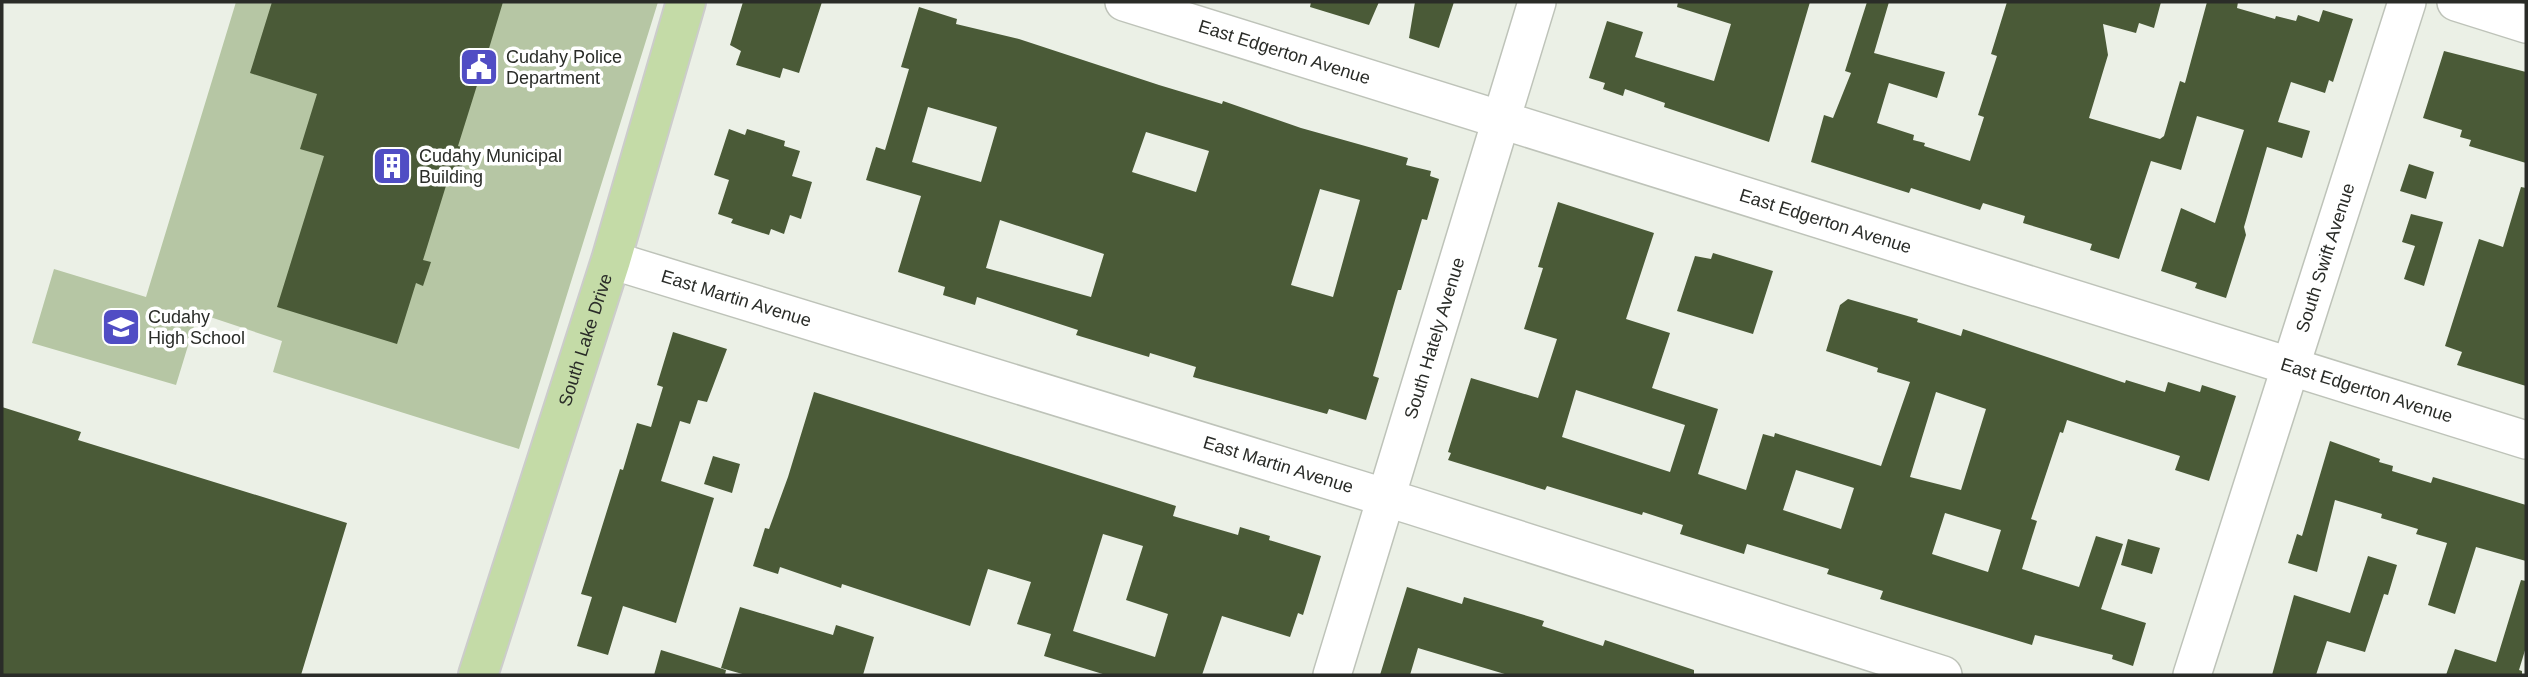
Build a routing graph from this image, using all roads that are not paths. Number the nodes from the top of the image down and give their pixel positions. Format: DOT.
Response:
graph roads {
  1 [pos="686,2"];
  2 [pos="1124,2"];
  3 [pos="1537,2"];
  4 [pos="2407,2"];
  5 [pos="2456,2"];
  6 [pos="2526,24"];
  7 [pos="1502,119"];
  8 [pos="611,260"];
  9 [pos="2292,367"];
  10 [pos="2526,440"];
  11 [pos="1385,498"];
  12 [pos="479,675"];
  13 [pos="1332,675"];
  14 [pos="1943,675"];
  15 [pos="2192,675"];
  1 -- 8 [label="main road, South Lake Drive"];
  2 -- 7 [label="street, East Edgerton Avenue"];
  3 -- 7 [label="street, South Hately Avenue"];
  4 -- 9 [label="street, South Swift Avenue"];
  5 -- 6 [label="street"];
  7 -- 9 [label="street, East Edgerton Avenue"];
  7 -- 11 [label="street, South Hately Avenue"];
  8 -- 11 [label="street, East Martin Avenue"];
  8 -- 12 [label="main road, South Lake Drive"];
  9 -- 10 [label="street, East Edgerton Avenue"];
  9 -- 15 [label="street, South Swift Avenue"];
  11 -- 13 [label="street, South Hately Avenue"];
  11 -- 14 [label="street, East Martin Avenue"];
}
